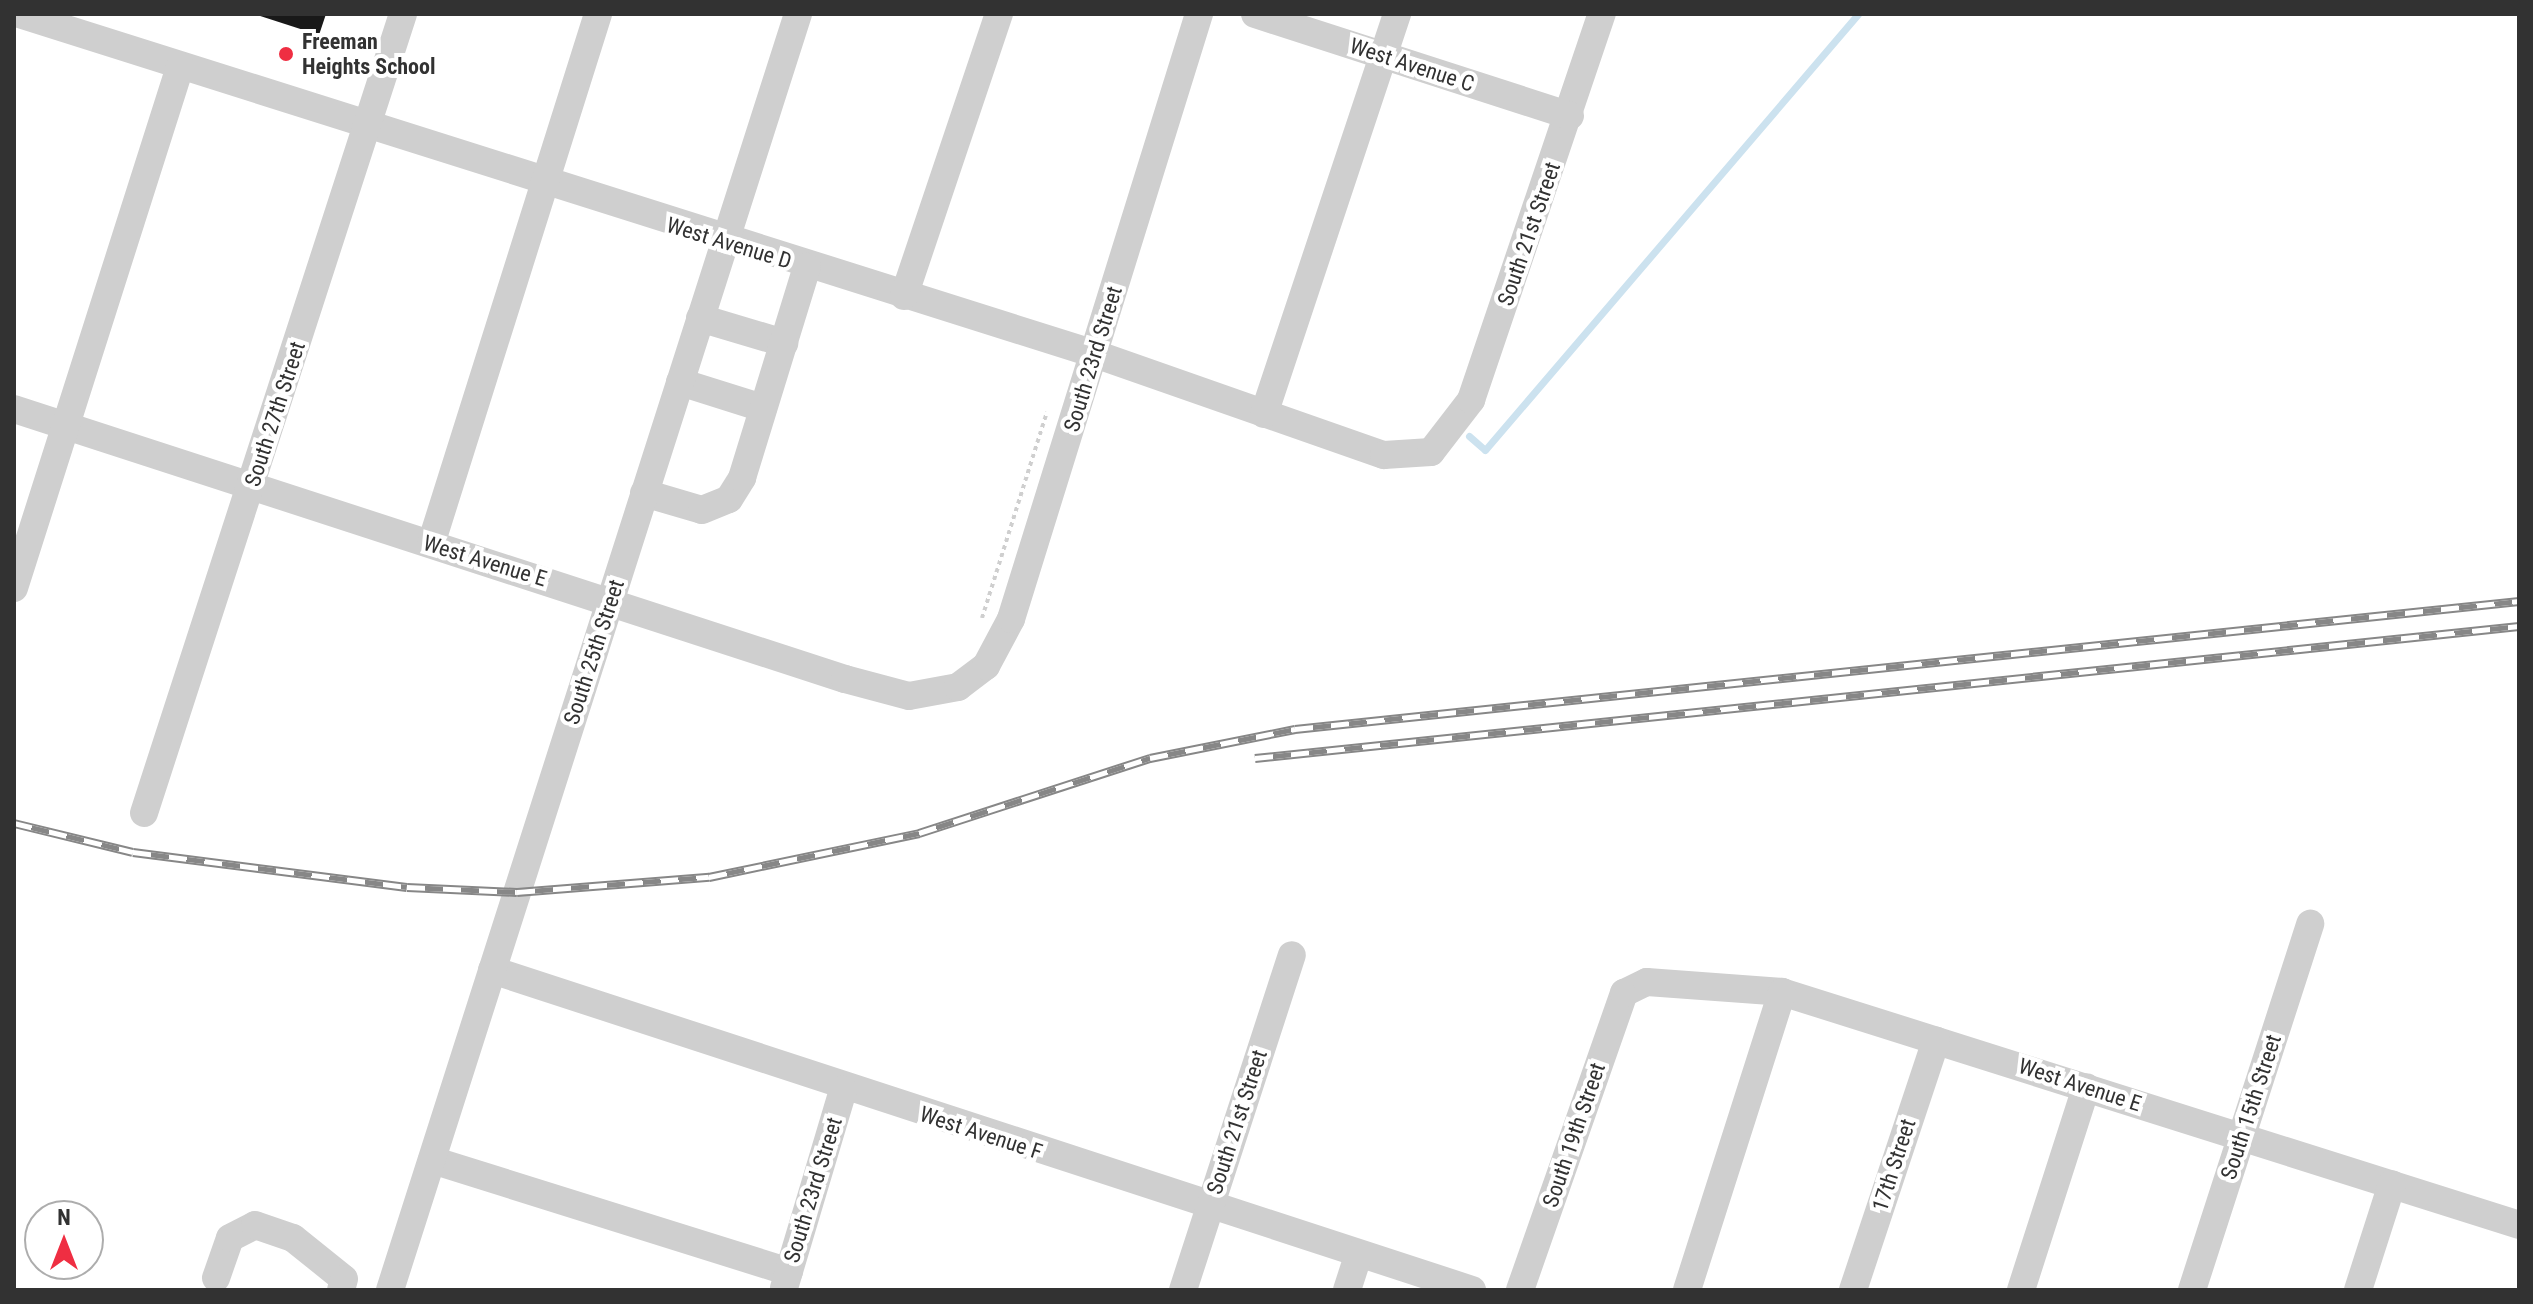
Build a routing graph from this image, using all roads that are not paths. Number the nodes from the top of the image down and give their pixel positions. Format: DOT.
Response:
graph roads {
  1 [pos="19,14"];
  2 [pos="403,14"];
  3 [pos="598,14"];
  4 [pos="798,14"];
  5 [pos="999,14"];
  6 [pos="1199,14"];
  7 [pos="1255,14"];
  8 [pos="1397,14"];
  9 [pos="1602,14"];
  10 [pos="1384,56"];
  11 [pos="180,67"];
  12 [pos="1570,116"];
  13 [pos="368,128"];
  14 [pos="544,185"];
  15 [pos="725,242"];
  16 [pos="807,267"];
  17 [pos="904,296"];
  18 [pos="700,318"];
  19 [pos="784,343"];
  20 [pos="1095,354"];
  21 [pos="680,382"];
  22 [pos="763,408"];
  23 [pos="14,409"];
  24 [pos="1264,414"];
  25 [pos="65,426"];
  26 [pos="1437,445"];
  27 [pos="251,489"];
  28 [pos="644,493"];
  29 [pos="431,544"];
  30 [pos="14,588"];
  31 [pos="611,599"];
  32 [pos="958,687"];
  33 [pos="144,813"];
  34 [pos="2310,924"];
  35 [pos="1292,955"];
  36 [pos="492,970"];
  37 [pos="1635,986"];
  38 [pos="1782,992"];
  39 [pos="1936,1040"];
  40 [pos="2086,1087"];
  41 [pos="843,1090"];
  42 [pos="2242,1136"];
  43 [pos="432,1160"];
  44 [pos="2392,1184"];
  45 [pos="1209,1206"];
  46 [pos="2519,1225"];
  47 [pos="1359,1254"];
  48 [pos="216,1278"];
  49 [pos="786,1281"];
  50 [pos="341,1290"];
  51 [pos="390,1290"];
  52 [pos="1183,1290"];
  53 [pos="1347,1290"];
  54 [pos="1472,1290"];
  55 [pos="1520,1290"];
  56 [pos="1687,1290"];
  57 [pos="1853,1290"];
  58 [pos="2021,1290"];
  59 [pos="2192,1290"];
  60 [pos="2358,1290"];
  1 -- 11 [label="street, West Avenue D"];
  2 -- 13 [label="street, South 27th Street"];
  3 -- 14 [label="street"];
  4 -- 15 [label="street, South 25th Street"];
  5 -- 17 [label="street"];
  6 -- 20 [label="street, South 23rd Street"];
  7 -- 10 [label="street, West Avenue C"];
  8 -- 10 [label="street"];
  9 -- 12 [label="street, South 21st Street"];
  10 -- 12 [label="street, West Avenue C"];
  10 -- 24 [label="street"];
  11 -- 13 [label="street, West Avenue D"];
  11 -- 25 [label="street"];
  12 -- 26 [label="street, South 21st Street"];
  13 -- 14 [label="street, West Avenue D"];
  13 -- 27 [label="street, South 27th Street"];
  14 -- 15 [label="street, West Avenue D"];
  14 -- 29 [label="street"];
  15 -- 16 [label="street, West Avenue D"];
  15 -- 18 [label="street, South 25th Street"];
  16 -- 17 [label="street, West Avenue D"];
  16 -- 19 [label="street"];
  17 -- 20 [label="street, West Avenue D"];
  18 -- 19 [label="street"];
  18 -- 21 [label="street, South 25th Street"];
  19 -- 22 [label="street"];
  20 -- 24 [label="street, West Avenue D"];
  20 -- 32 [label="street, South 23rd Street"];
  21 -- 22 [label="street"];
  21 -- 28 [label="street, South 25th Street"];
  22 -- 28 [label="street"];
  23 -- 25 [label="street, West Avenue E"];
  24 -- 26 [label="street, West Avenue D"];
  25 -- 27 [label="street, West Avenue E"];
  25 -- 30 [label="street"];
  27 -- 29 [label="street, West Avenue E"];
  27 -- 33 [label="street, South 27th Street"];
  28 -- 31 [label="street, South 25th Street"];
  29 -- 31 [label="street, West Avenue E"];
  31 -- 32 [label="street, West Avenue E"];
  31 -- 36 [label="street, South 25th Street"];
  34 -- 42 [label="street, South 15th Street"];
  35 -- 45 [label="street, South 21st Street"];
  36 -- 41 [label="street, West Avenue F"];
  36 -- 43 [label="street, South 25th Street"];
  37 -- 38 [label="street, West Avenue E"];
  37 -- 55 [label="street, South 19th Street"];
  38 -- 39 [label="street, West Avenue E"];
  38 -- 56 [label="street"];
  39 -- 40 [label="street, West Avenue E"];
  39 -- 57 [label="street, 17th Street"];
  40 -- 42 [label="street, West Avenue E"];
  40 -- 58 [label="street"];
  41 -- 45 [label="street, West Avenue F"];
  41 -- 49 [label="street, South 23rd Street"];
  42 -- 44 [label="street, West Avenue E"];
  42 -- 59 [label="street, South 15th Street"];
  43 -- 49 [label="street"];
  43 -- 51 [label="street, South 25th Street"];
  44 -- 46 [label="street, West Avenue E"];
  44 -- 60 [label="street"];
  45 -- 47 [label="street, West Avenue F"];
  45 -- 52 [label="street, South 21st Street"];
  47 -- 53 [label="street"];
  47 -- 54 [label="street, West Avenue F"];
  48 -- 50 [label="street"];
}
